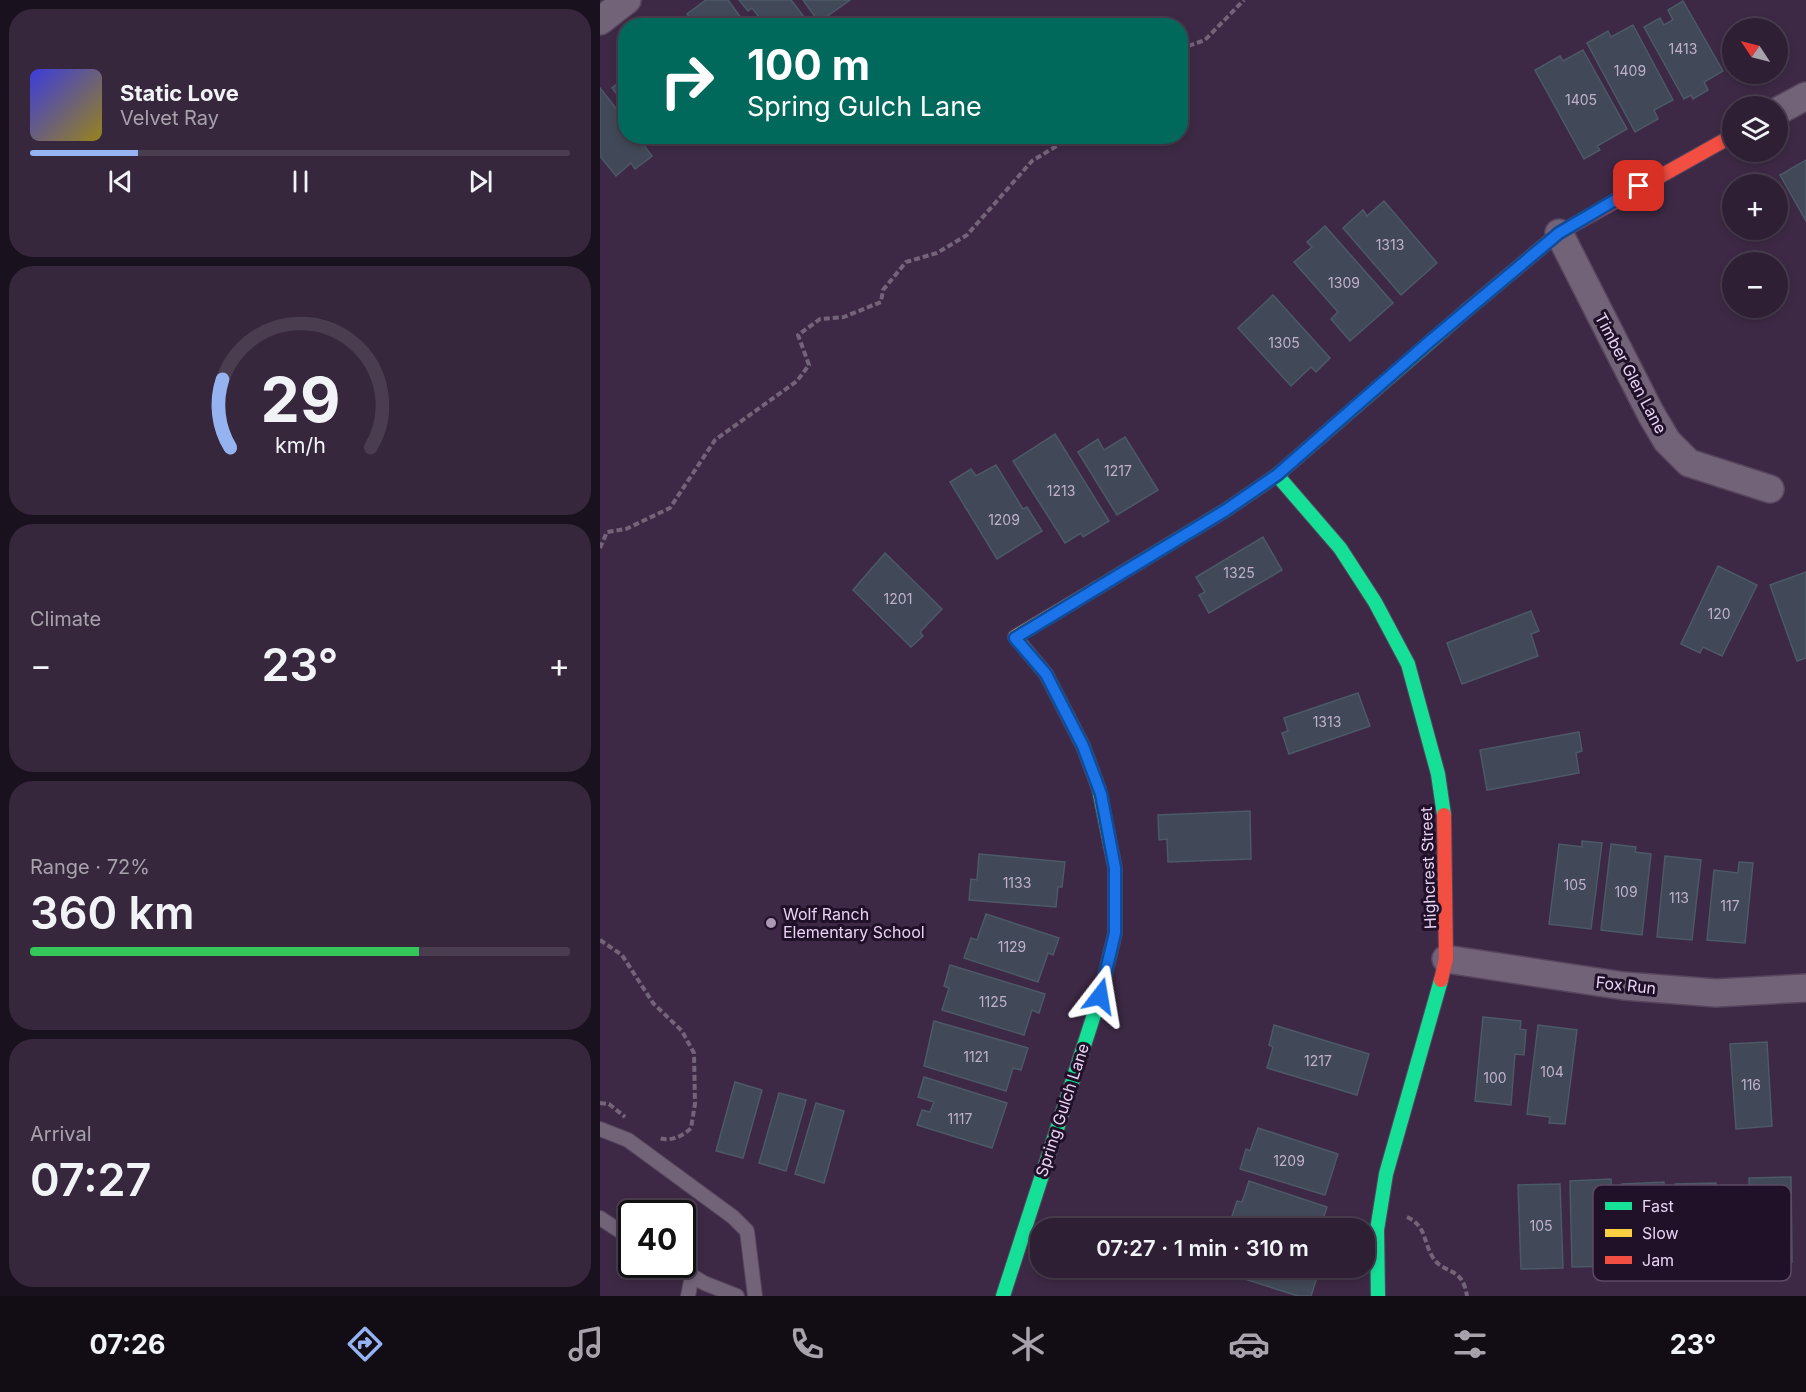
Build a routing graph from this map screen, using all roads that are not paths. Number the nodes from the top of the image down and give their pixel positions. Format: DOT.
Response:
graph roads {
  1 [pos="627,0"];
  2 [pos="600,21"];
  3 [pos="1806,96"];
  4 [pos="1788,106"];
  5 [pos="1722,142"];
  6 [pos="1559,233"];
  7 [pos="1277,475"];
  8 [pos="1770,489"];
  9 [pos="1446,959"];
  10 [pos="1806,988"];
  11 [pos="600,1129"];
  12 [pos="600,1218"];
  13 [pos="618,1230"];
  14 [pos="692,1278"];
  15 [pos="696,1278"];
  16 [pos="688,1296"];
  17 [pos="737,1296"];
  18 [pos="755,1296"];
  19 [pos="1003,1296"];
  20 [pos="1378,1296"];
  1 -- 2 [label="street"];
  3 -- 4 [label="street"];
  5 -- 6 [label="street, Spring Gulch Lane"];
  6 -- 7 [label="street, Spring Gulch Lane"];
  6 -- 8 [label="street, Timber Glen Lane"];
  7 -- 9 [label="street, Highcrest Street"];
  7 -- 19 [label="street, Spring Gulch Lane"];
  9 -- 10 [label="street, Fox Run"];
  9 -- 20 [label="street, Highcrest Street"];
  11 -- 18 [label="lane"];
  12 -- 13 [label="lane"];
  14 -- 16 [label="lane"];
  15 -- 17 [label="lane"];
}
